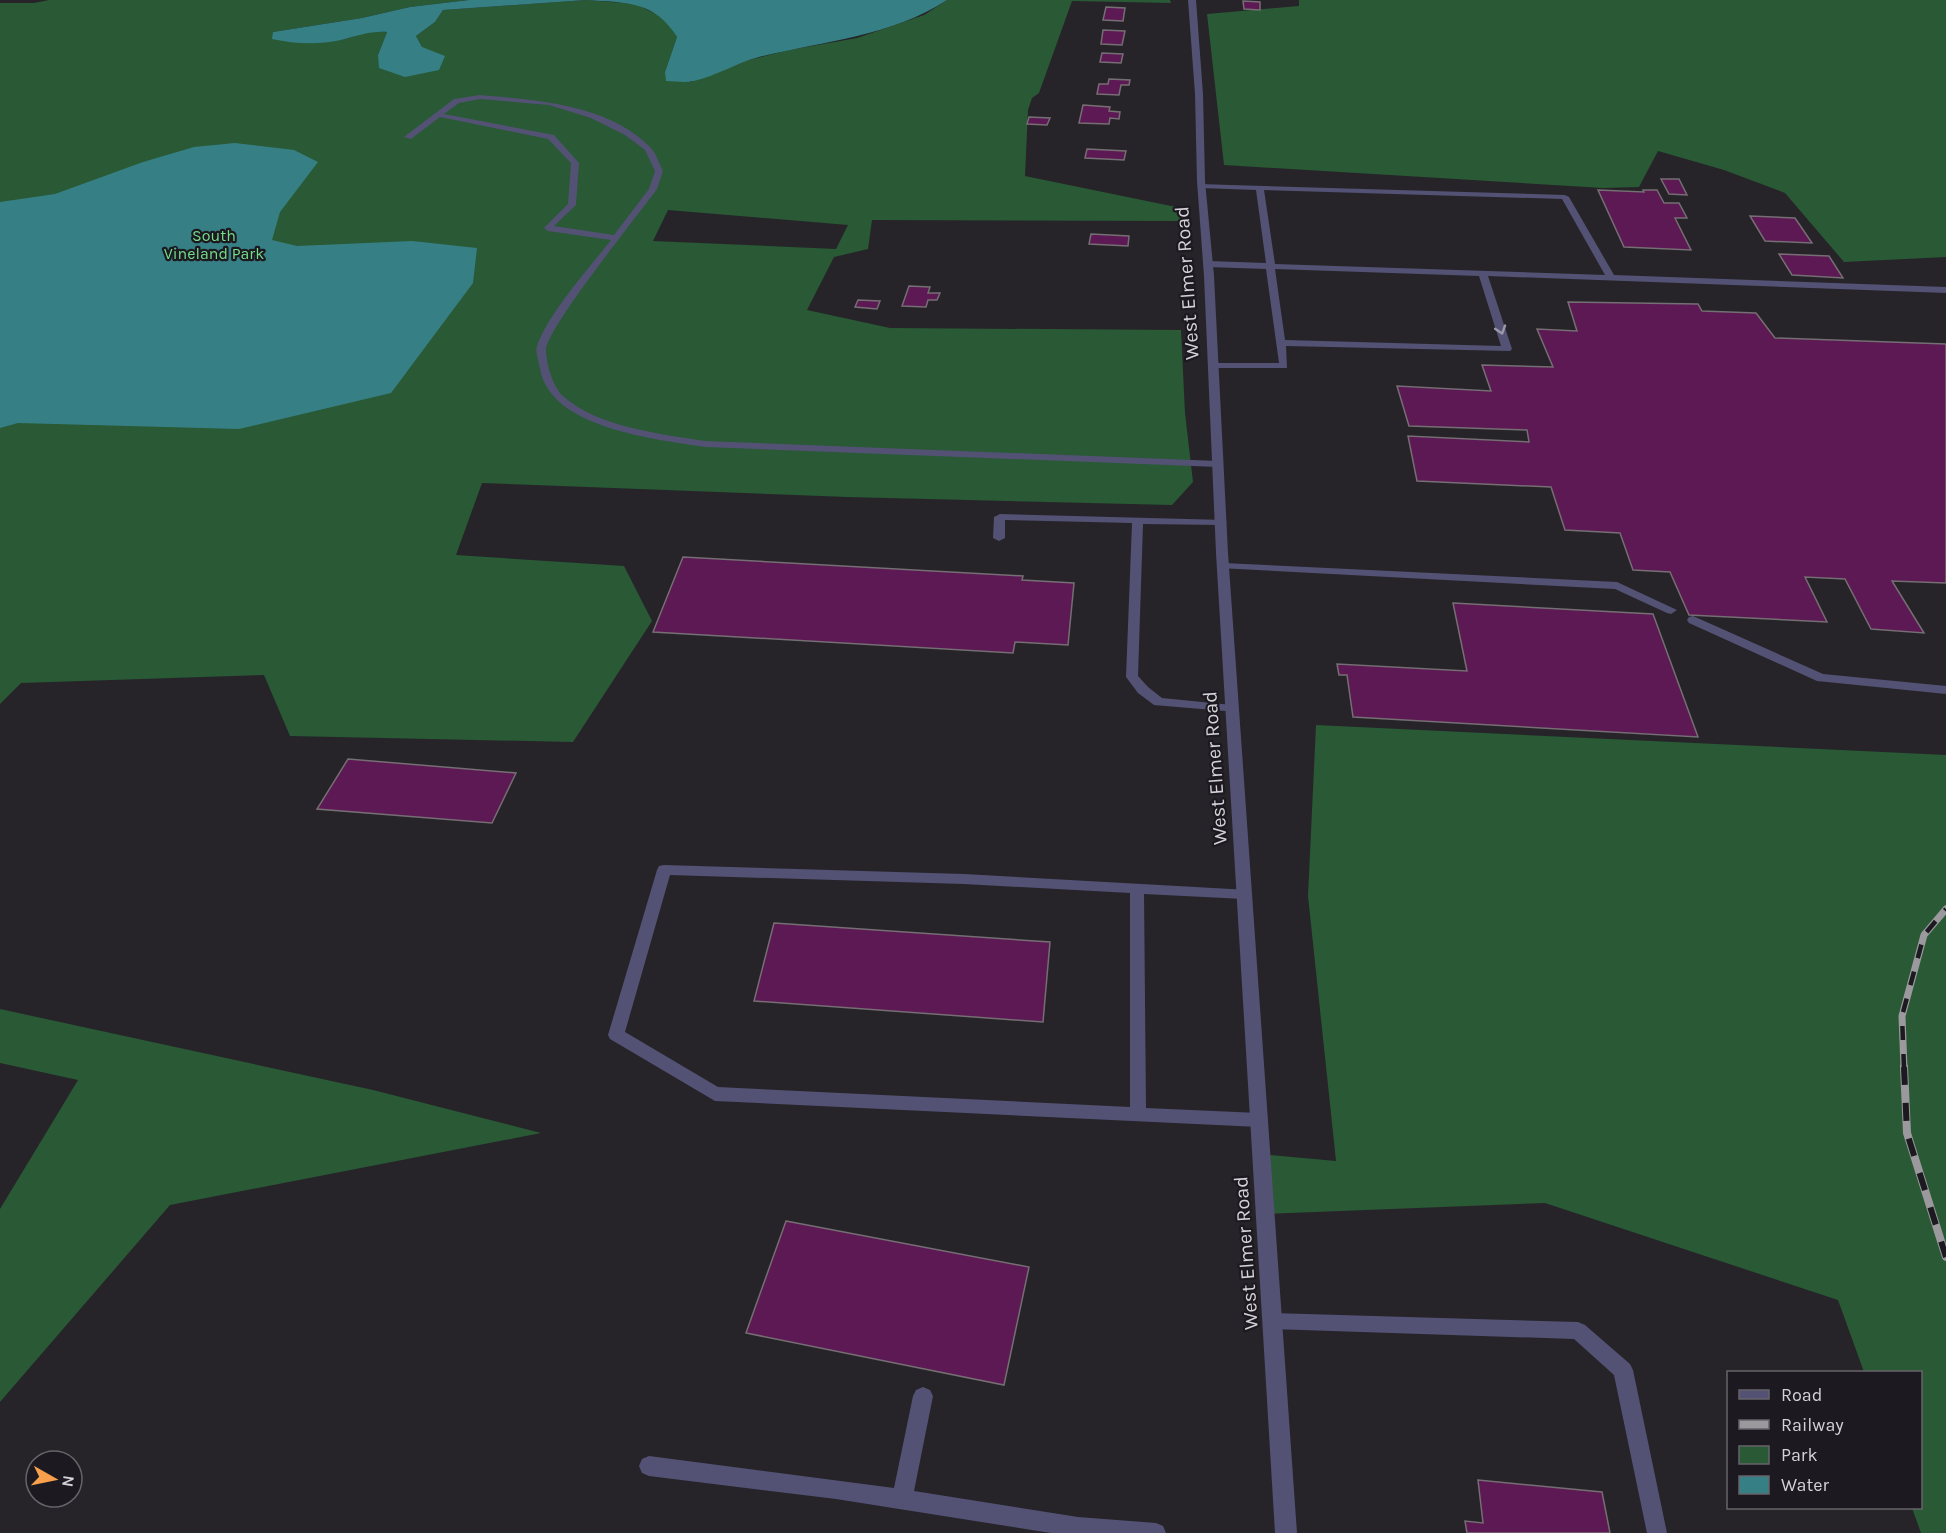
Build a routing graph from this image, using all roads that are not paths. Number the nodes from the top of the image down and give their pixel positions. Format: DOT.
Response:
graph roads {
  1 [pos="1192,0"];
  2 [pos="439,115"];
  3 [pos="408,137"];
  4 [pos="1201,186"];
  5 [pos="1260,188"];
  6 [pos="615,238"];
  7 [pos="1208,264"];
  8 [pos="1270,266"];
  9 [pos="1483,274"];
  10 [pos="1611,279"];
  11 [pos="1946,290"];
  12 [pos="1281,343"];
  13 [pos="1213,365"];
  14 [pos="1218,464"];
  15 [pos="1138,520"];
  16 [pos="1221,522"];
  17 [pos="999,538"];
  18 [pos="1223,566"];
  19 [pos="1671,610"];
  20 [pos="1693,620"];
  21 [pos="1946,690"];
  22 [pos="1232,709"];
  23 [pos="1137,888"];
  24 [pos="1244,894"];
  25 [pos="1138,1114"];
  26 [pos="1259,1120"];
  27 [pos="1272,1321"];
  28 [pos="923,1396"];
  29 [pos="649,1466"];
  30 [pos="902,1499"];
  31 [pos="1156,1533"];
  32 [pos="1286,1533"];
  33 [pos="1657,1533"];
  1 -- 4 [label="street, West Elmer Road"];
  2 -- 3 [label="lane"];
  2 -- 6 [label="lane"];
  2 -- 6 [label="lane"];
  4 -- 5 [label="lane"];
  4 -- 7 [label="street, West Elmer Road"];
  5 -- 8 [label="lane"];
  5 -- 10 [label="lane"];
  6 -- 14 [label="lane"];
  7 -- 8 [label="lane"];
  7 -- 13 [label="street, West Elmer Road"];
  8 -- 9 [label="lane"];
  8 -- 12 [label="lane"];
  9 -- 10 [label="lane"];
  9 -- 12 [label="lane, one-way"];
  10 -- 11 [label="lane"];
  12 -- 13 [label="lane"];
  13 -- 14 [label="street, West Elmer Road"];
  14 -- 16 [label="street, West Elmer Road"];
  15 -- 16 [label="lane"];
  15 -- 17 [label="lane"];
  15 -- 22 [label="lane"];
  16 -- 18 [label="street, West Elmer Road"];
  18 -- 19 [label="lane"];
  18 -- 22 [label="street, West Elmer Road"];
  20 -- 21 [label="lane"];
  22 -- 24 [label="street, West Elmer Road"];
  23 -- 24 [label="lane"];
  23 -- 25 [label="lane"];
  23 -- 25 [label="lane"];
  24 -- 26 [label="street, West Elmer Road"];
  25 -- 26 [label="lane"];
  26 -- 27 [label="street, West Elmer Road"];
  27 -- 32 [label="street, West Elmer Road"];
  27 -- 33 [label="lane"];
  28 -- 30 [label="lane"];
  29 -- 30 [label="lane"];
  30 -- 31 [label="lane"];
}
